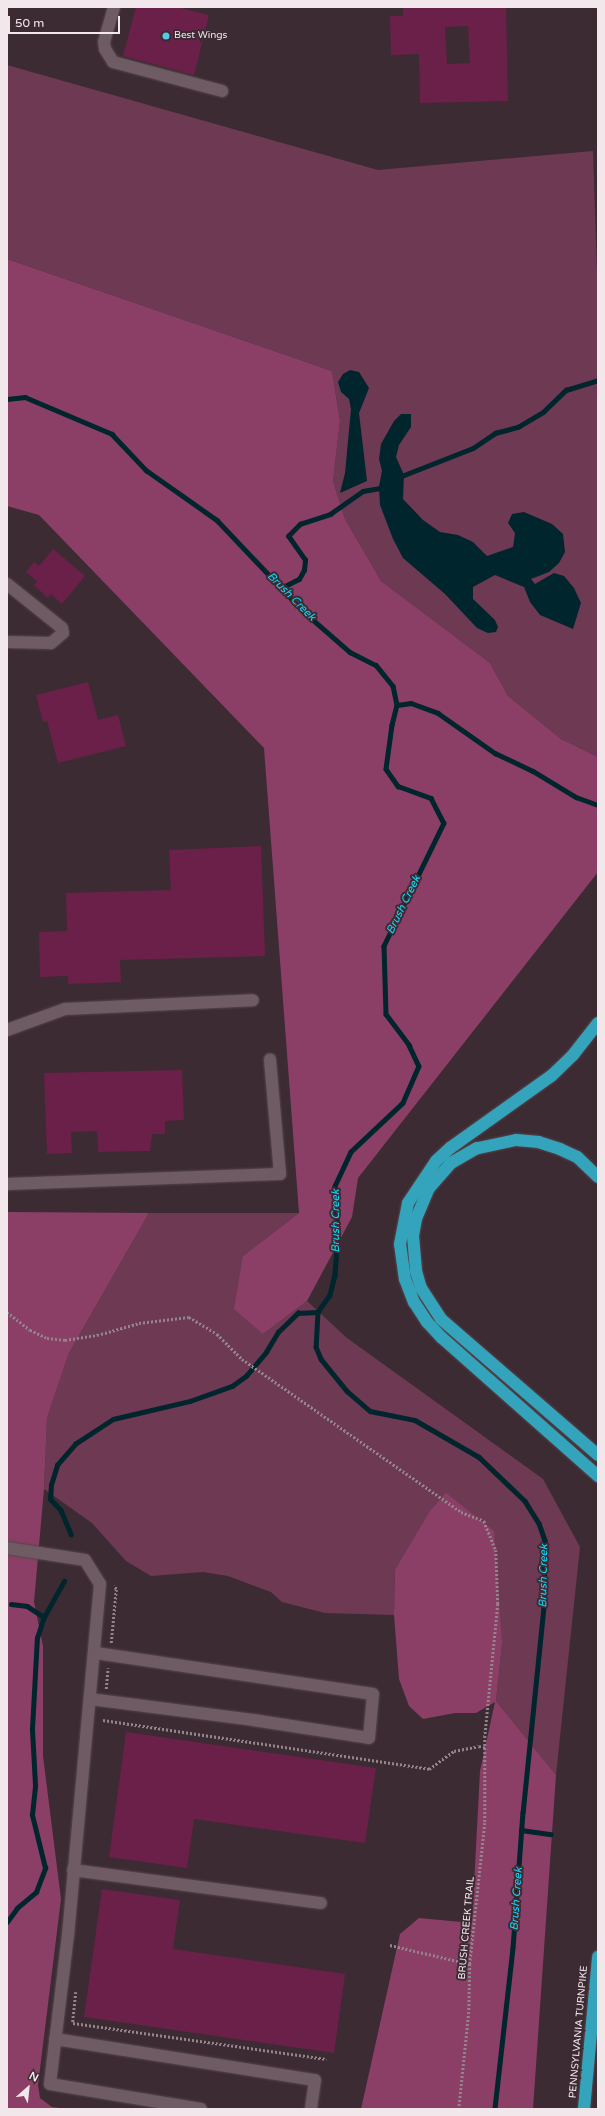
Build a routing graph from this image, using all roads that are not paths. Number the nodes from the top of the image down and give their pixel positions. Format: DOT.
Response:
graph roads {
  1 [pos="114,7"];
  2 [pos="222,91"];
  3 [pos="7,584"];
  4 [pos="7,642"];
  5 [pos="253,1000"];
  6 [pos="598,1023"];
  7 [pos="7,1030"];
  8 [pos="270,1059"];
  9 [pos="598,1177"];
  10 [pos="7,1184"];
  11 [pos="598,1455"];
  12 [pos="598,1476"];
  13 [pos="7,1548"];
  14 [pos="94,1653"];
  15 [pos="90,1699"];
  16 [pos="73,1870"];
  17 [pos="321,1904"];
  18 [pos="598,1958"];
  19 [pos="56,2039"];
  20 [pos="201,2109"];
  21 [pos="311,2109"];
  22 [pos="584,2109"];
  1 -- 2 [label="lane"];
  3 -- 4 [label="lane"];
  5 -- 7 [label="lane"];
  6 -- 12 [label="highway"];
  8 -- 10 [label="lane"];
  9 -- 11 [label="highway"];
  13 -- 14 [label="lane"];
  14 -- 15 [label="lane"];
  14 -- 15 [label="lane"];
  15 -- 16 [label="lane"];
  16 -- 17 [label="lane"];
  16 -- 19 [label="lane"];
  18 -- 22 [label="highway, PENNSYLVANIA TURNPIKE"];
  19 -- 20 [label="lane"];
  19 -- 21 [label="lane"];
}
